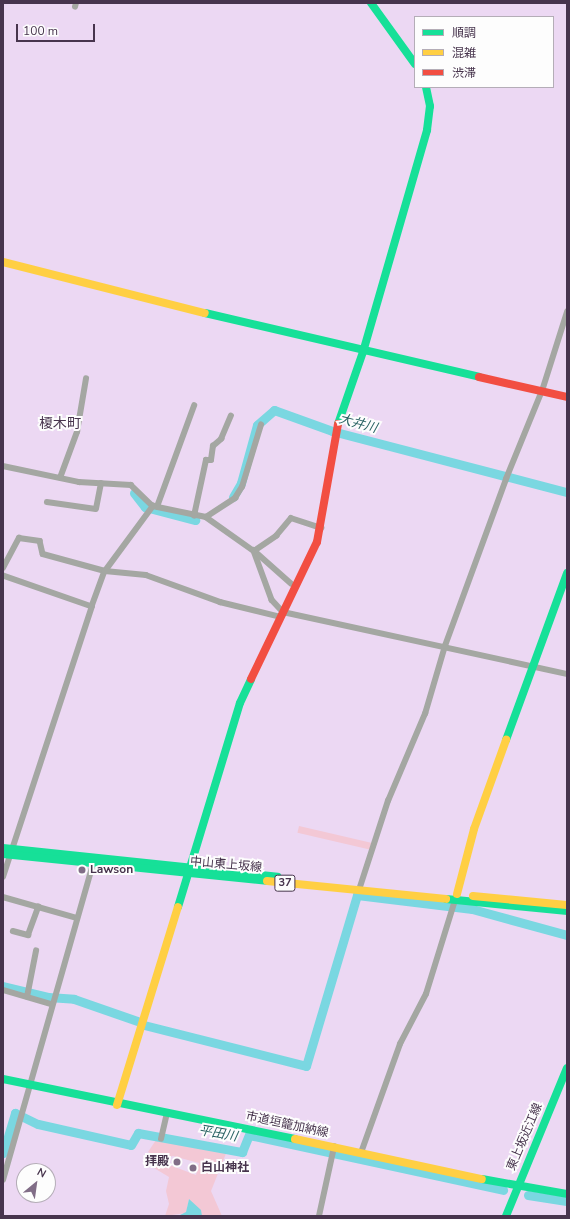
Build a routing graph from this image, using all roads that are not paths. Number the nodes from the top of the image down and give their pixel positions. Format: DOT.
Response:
graph roads {
  1 [pos="371,3"];
  2 [pos="414,63"];
  3 [pos="426,88"];
  4 [pos="3,262"];
  5 [pos="567,312"];
  6 [pos="362,352"];
  7 [pos="86,379"];
  8 [pos="542,391"];
  9 [pos="567,397"];
  10 [pos="194,406"];
  11 [pos="231,416"];
  12 [pos="261,425"];
  13 [pos="3,466"];
  14 [pos="60,478"];
  15 [pos="101,483"];
  16 [pos="48,502"];
  17 [pos="153,508"];
  18 [pos="194,516"];
  19 [pos="206,517"];
  20 [pos="321,528"];
  21 [pos="3,547"];
  22 [pos="11,549"];
  23 [pos="254,551"];
  24 [pos="3,568"];
  25 [pos="105,571"];
  26 [pos="567,573"];
  27 [pos="3,576"];
  28 [pos="291,584"];
  29 [pos="92,607"];
  30 [pos="282,615"];
  31 [pos="445,646"];
  32 [pos="533,668"];
  33 [pos="567,674"];
  34 [pos="3,848"];
  35 [pos="9,852"];
  36 [pos="94,861"];
  37 [pos="187,871"];
  38 [pos="3,877"];
  39 [pos="360,888"];
  40 [pos="3,898"];
  41 [pos="455,901"];
  42 [pos="567,905"];
  43 [pos="38,907"];
  44 [pos="567,912"];
  45 [pos="77,918"];
  46 [pos="14,931"];
  47 [pos="36,951"];
  48 [pos="3,990"];
  49 [pos="27,994"];
  50 [pos="52,1000"];
  51 [pos="567,1068"];
  52 [pos="3,1079"];
  53 [pos="29,1085"];
  54 [pos="118,1105"];
  55 [pos="167,1113"];
  56 [pos="161,1140"];
  57 [pos="334,1147"];
  58 [pos="361,1153"];
  59 [pos="3,1180"];
  60 [pos="518,1186"];
  61 [pos="567,1194"];
  62 [pos="319,1216"];
  63 [pos="506,1216"];
  1 -- 2 [label="street"];
  3 -- 6 [label="street"];
  4 -- 6 [label="street"];
  5 -- 8 [label="street"];
  6 -- 8 [label="street"];
  6 -- 20 [label="street"];
  7 -- 14 [label="street"];
  8 -- 9 [label="street"];
  8 -- 31 [label="street"];
  10 -- 17 [label="street"];
  11 -- 18 [label="street"];
  12 -- 19 [label="street"];
  13 -- 14 [label="street"];
  14 -- 15 [label="street"];
  15 -- 16 [label="street"];
  15 -- 17 [label="street"];
  17 -- 18 [label="street"];
  17 -- 25 [label="street"];
  18 -- 19 [label="street"];
  19 -- 23 [label="street"];
  20 -- 23 [label="street"];
  20 -- 30 [label="street"];
  21 -- 22 [label="street"];
  22 -- 24 [label="street"];
  22 -- 25 [label="street"];
  23 -- 28 [label="street"];
  23 -- 30 [label="street"];
  25 -- 29 [label="street"];
  25 -- 30 [label="street"];
  26 -- 32 [label="street"];
  27 -- 29 [label="street"];
  29 -- 35 [label="street"];
  30 -- 31 [label="street"];
  30 -- 37 [label="street"];
  31 -- 32 [label="street"];
  31 -- 39 [label="street"];
  32 -- 33 [label="street"];
  32 -- 41 [label="street"];
  34 -- 35 [label="street, 中山東上坂線 / 37"];
  35 -- 36 [label="street, 中山東上坂線 / 37"];
  35 -- 38 [label="street"];
  36 -- 37 [label="street, 中山東上坂線 / 37"];
  36 -- 45 [label="street"];
  37 -- 39 [label="street, 中山東上坂線 / 37"];
  37 -- 54 [label="street"];
  39 -- 41 [label="street, 中山東上坂線 / 37"];
  40 -- 43 [label="street"];
  41 -- 42 [label="street, 中山東上坂線 / 37"];
  41 -- 44 [label="street, 中山東上坂線 / 37"];
  41 -- 58 [label="street"];
  43 -- 45 [label="street"];
  43 -- 46 [label="street"];
  45 -- 50 [label="street"];
  47 -- 49 [label="street"];
  48 -- 49 [label="street"];
  49 -- 50 [label="street"];
  50 -- 53 [label="street"];
  51 -- 60 [label="street, 東上坂近江線"];
  52 -- 53 [label="street, 市道垣籠加納線"];
  53 -- 54 [label="street, 市道垣籠加納線"];
  53 -- 59 [label="street"];
  54 -- 55 [label="street, 市道垣籠加納線"];
  55 -- 56 [label="street"];
  55 -- 57 [label="street, 市道垣籠加納線"];
  57 -- 58 [label="street, 市道垣籠加納線"];
  57 -- 62 [label="street"];
  58 -- 60 [label="street, 市道垣籠加納線"];
  60 -- 61 [label="street, 市道垣籠加納線"];
  60 -- 63 [label="street, 東上坂近江線"];
}
